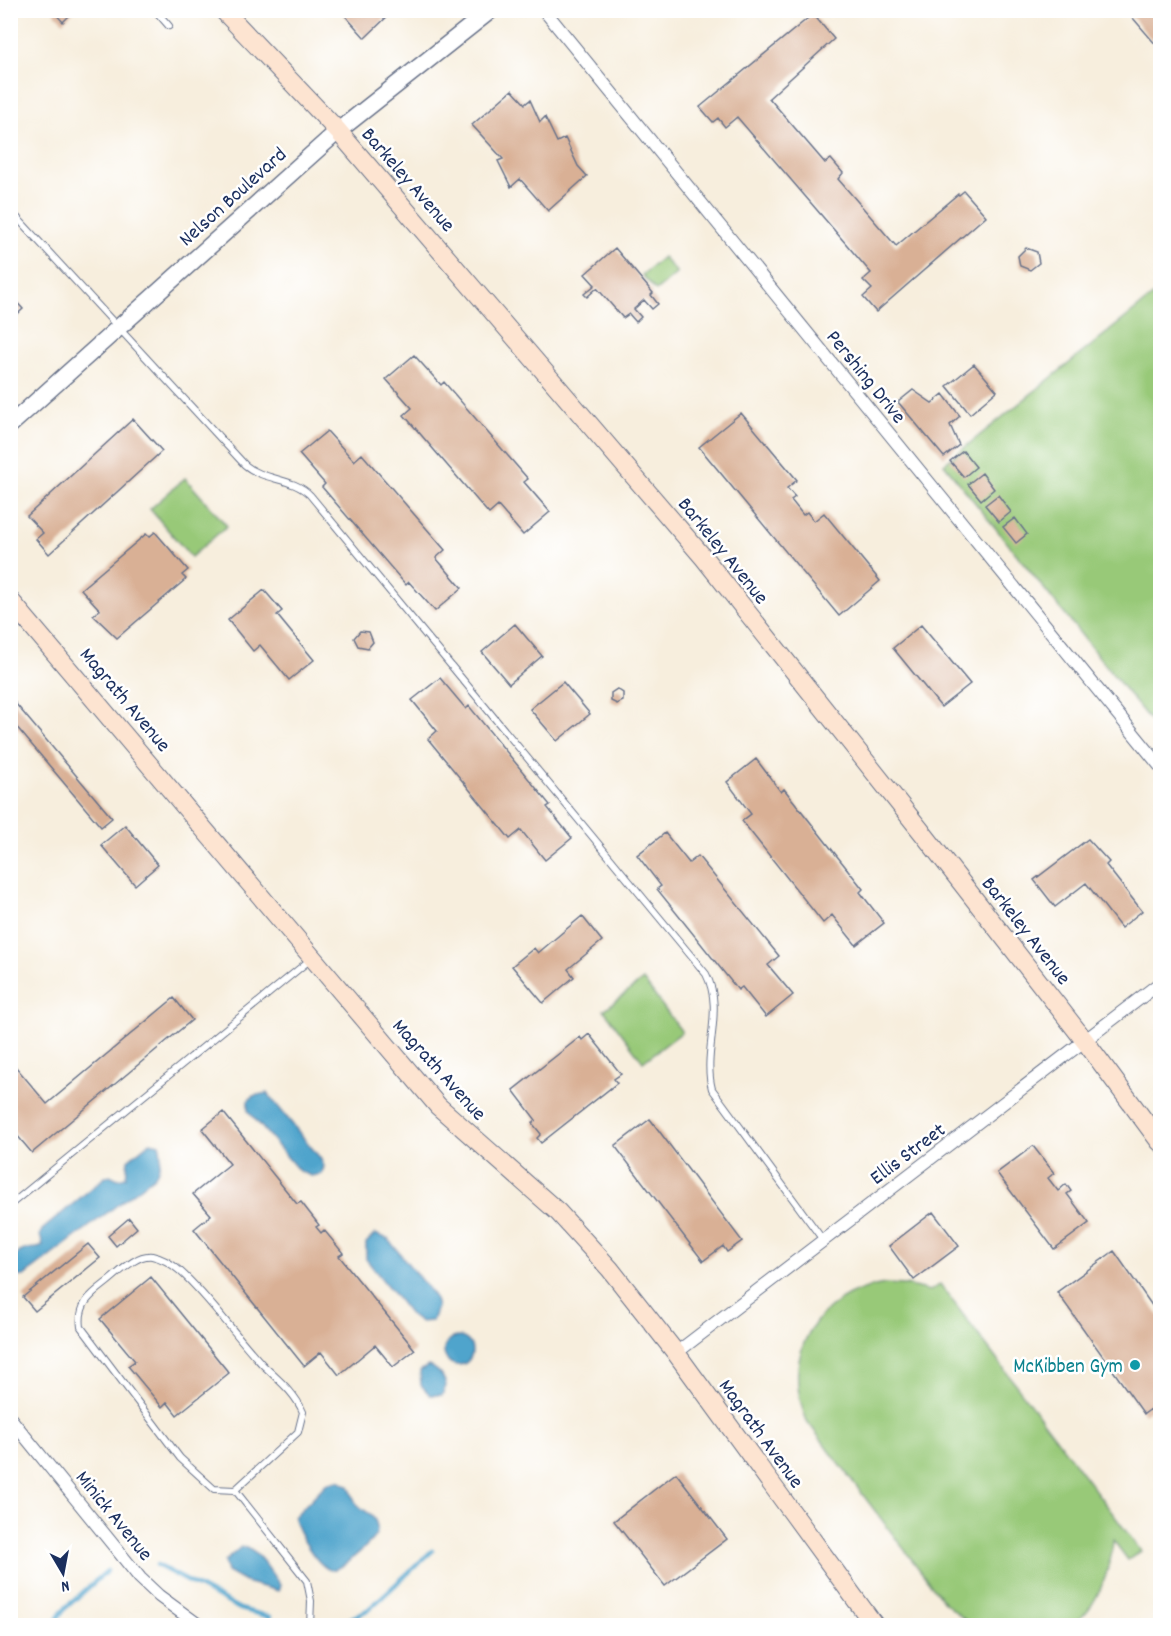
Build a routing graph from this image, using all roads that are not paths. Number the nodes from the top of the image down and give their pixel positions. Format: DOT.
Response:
graph roads {
  1 [pos="155,10"];
  2 [pos="223,10"];
  3 [pos="491,10"];
  4 [pos="543,10"];
  5 [pos="169,26"];
  6 [pos="338,131"];
  7 [pos="10,210"];
  8 [pos="118,328"];
  9 [pos="10,425"];
  10 [pos="10,600"];
  11 [pos="1161,766"];
  12 [pos="314,957"];
  13 [pos="1161,983"];
  14 [pos="1085,1041"];
  15 [pos="1161,1142"];
  16 [pos="10,1192"];
  17 [pos="17,1200"];
  18 [pos="10,1205"];
  19 [pos="824,1240"];
  20 [pos="676,1353"];
  21 [pos="10,1418"];
  22 [pos="235,1490"];
  23 [pos="200,1626"];
  24 [pos="310,1626"];
  25 [pos="875,1626"];
  1 -- 5 [label="lane"];
  2 -- 6 [label="main road, Barkeley Avenue"];
  3 -- 6 [label="street, Nelson Boulevard"];
  4 -- 11 [label="street, Pershing Drive"];
  6 -- 8 [label="street, Nelson Boulevard"];
  6 -- 14 [label="main road, Barkeley Avenue"];
  7 -- 8 [label="lane"];
  8 -- 9 [label="street, Nelson Boulevard"];
  8 -- 19 [label="lane"];
  10 -- 12 [label="main road, Magrath Avenue"];
  12 -- 17 [label="lane"];
  12 -- 20 [label="main road, Magrath Avenue"];
  13 -- 14 [label="street, Ellis Street"];
  14 -- 15 [label="main road, Barkeley Avenue"];
  14 -- 19 [label="street, Ellis Street"];
  16 -- 17 [label="lane"];
  17 -- 18 [label="lane"];
  19 -- 20 [label="street, Ellis Street"];
  20 -- 25 [label="main road, Magrath Avenue"];
  21 -- 23 [label="street, Minick Avenue"];
  22 -- 22 [label="lane"];
  22 -- 24 [label="lane"];
}
